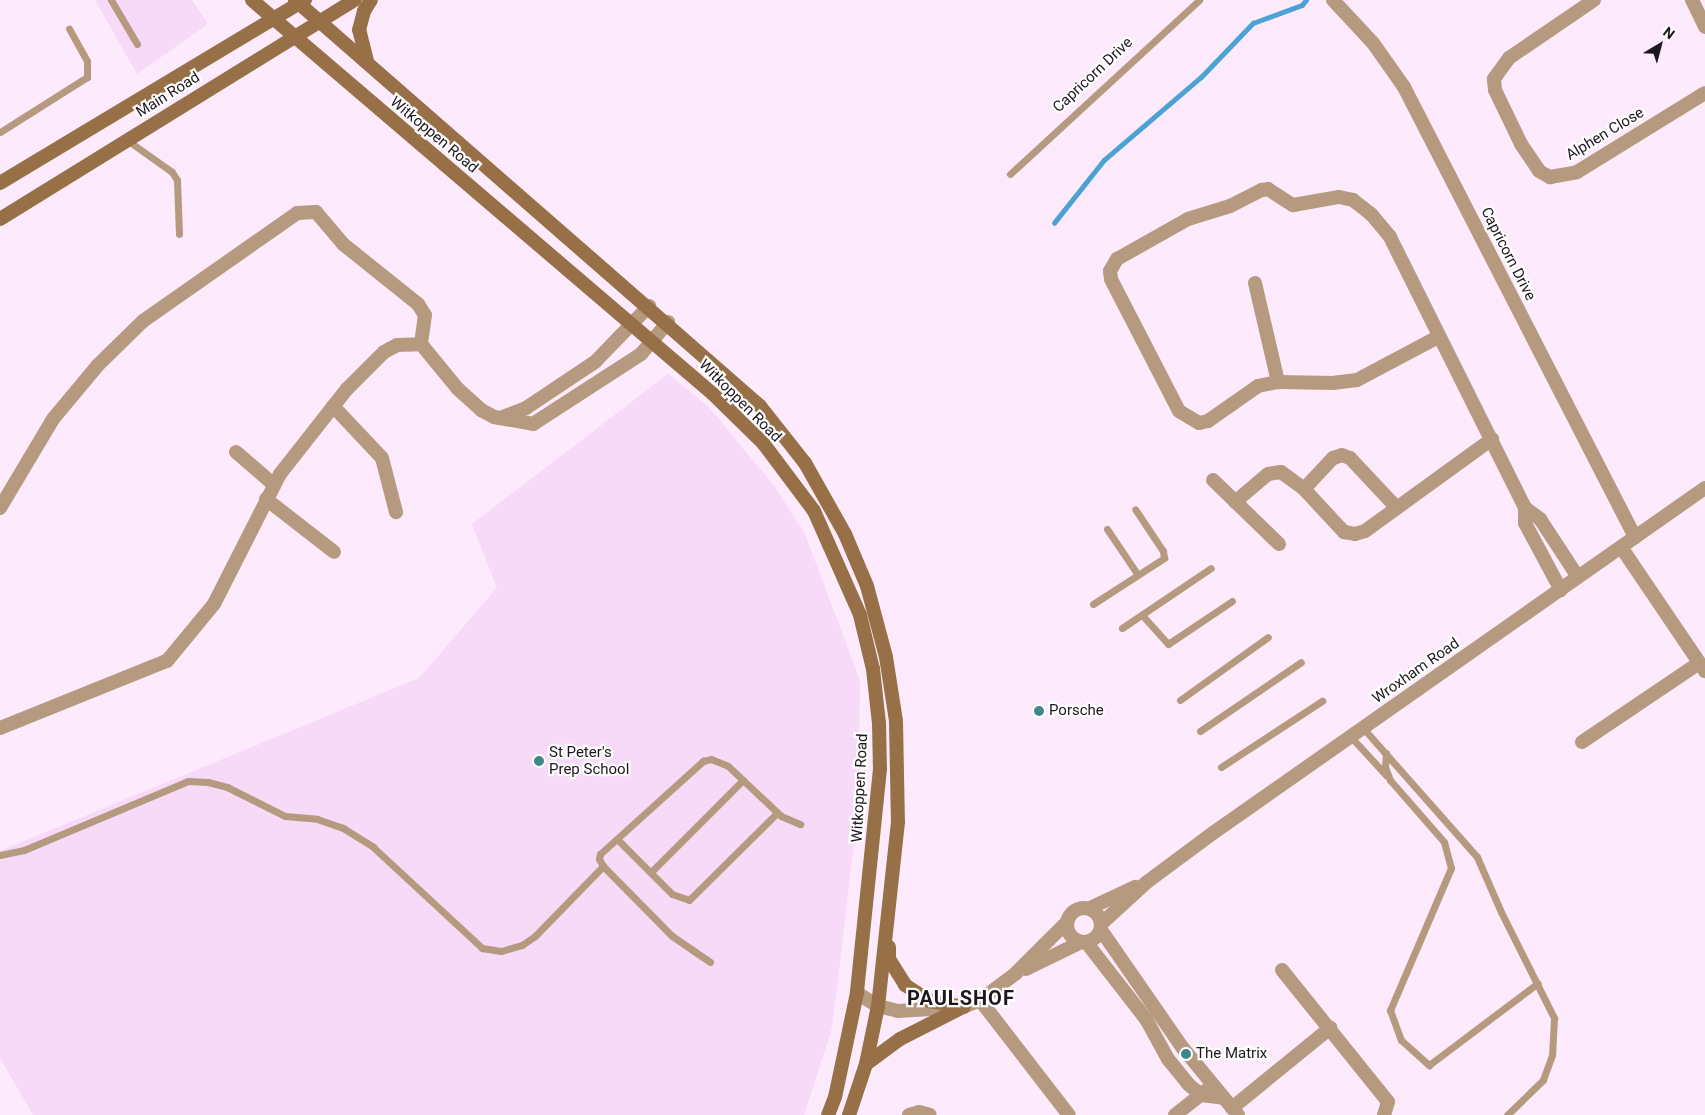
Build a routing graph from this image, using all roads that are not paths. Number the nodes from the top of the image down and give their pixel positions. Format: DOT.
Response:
graph roads {
  1 [pos="111,0"];
  2 [pos="252,0"];
  3 [pos="355,0"];
  4 [pos="371,0"];
  5 [pos="1198,0"];
  6 [pos="1594,0"];
  7 [pos="1692,0"];
  8 [pos="299,1"];
  9 [pos="1335,2"];
  10 [pos="274,19"];
  11 [pos="318,20"];
  12 [pos="1705,26"];
  13 [pos="70,29"];
  14 [pos="294,36"];
  15 [pos="137,44"];
  16 [pos="368,64"];
  17 [pos="1705,93"];
  18 [pos="0,132"];
  19 [pos="127,140"];
  20 [pos="1010,174"];
  21 [pos="0,183"];
  22 [pos="0,219"];
  23 [pos="179,234"];
  24 [pos="1255,283"];
  25 [pos="649,306"];
  26 [pos="668,322"];
  27 [pos="633,325"];
  28 [pos="1438,337"];
  29 [pos="652,341"];
  30 [pos="421,344"];
  31 [pos="1278,382"];
  32 [pos="557,387"];
  33 [pos="566,405"];
  34 [pos="333,406"];
  35 [pos="499,418"];
  36 [pos="1492,439"];
  37 [pos="236,452"];
  38 [pos="1213,480"];
  39 [pos="273,484"];
  40 [pos="1705,488"];
  41 [pos="1304,489"];
  42 [pos="266,499"];
  43 [pos="1235,502"];
  44 [pos="1396,507"];
  45 [pos="0,508"];
  46 [pos="1526,508"];
  47 [pos="1135,509"];
  48 [pos="396,512"];
  49 [pos="1107,528"];
  50 [pos="1636,536"];
  51 [pos="1279,544"];
  52 [pos="1621,546"];
  53 [pos="334,552"];
  54 [pos="1211,568"];
  55 [pos="1138,576"];
  56 [pos="1578,577"];
  57 [pos="1561,590"];
  58 [pos="1232,601"];
  59 [pos="1092,604"];
  60 [pos="1142,615"];
  61 [pos="1122,628"];
  62 [pos="1268,638"];
  63 [pos="1301,662"];
  64 [pos="1702,667"];
  65 [pos="1180,700"];
  66 [pos="1322,700"];
  67 [pos="0,728"];
  68 [pos="1363,728"];
  69 [pos="1200,731"];
  70 [pos="1351,737"];
  71 [pos="1582,742"];
  72 [pos="1386,753"];
  73 [pos="1221,766"];
  74 [pos="743,780"];
  75 [pos="1390,780"];
  76 [pos="777,813"];
  77 [pos="800,824"];
  78 [pos="618,840"];
  79 [pos="0,855"];
  80 [pos="603,866"];
  81 [pos="651,872"];
  82 [pos="1148,882"];
  83 [pos="1090,908"];
  84 [pos="888,919"];
  85 [pos="1067,922"];
  86 [pos="1101,927"];
  87 [pos="1084,942"];
  88 [pos="710,962"];
  89 [pos="1282,970"];
  90 [pos="1015,974"];
  91 [pos="1538,984"];
  92 [pos="857,993"];
  93 [pos="980,1000"];
  94 [pos="878,1006"];
  95 [pos="964,1007"];
  96 [pos="1330,1028"];
  97 [pos="866,1064"];
  98 [pos="1213,1086"];
  99 [pos="1201,1095"];
  100 [pos="1231,1107"];
  101 [pos="828,1115"];
  102 [pos="849,1115"];
  103 [pos="909,1115"];
  104 [pos="930,1115"];
  105 [pos="1070,1115"];
  106 [pos="1175,1115"];
  107 [pos="1384,1115"];
  108 [pos="1507,1115"];
  1 -- 15 [label="lane"];
  2 -- 10 [label="main road, Witkoppen Road"];
  3 -- 11 [label="main road, Main Road"];
  4 -- 16 [label="main road"];
  5 -- 20 [label="lane, Capricorn Drive"];
  6 -- 17 [label="street, Alphen Close"];
  7 -- 12 [label="street"];
  8 -- 10 [label="main road, Main Road"];
  8 -- 11 [label="main road, Witkoppen Road"];
  9 -- 50 [label="street, Capricorn Drive"];
  10 -- 14 [label="main road, Witkoppen Road"];
  10 -- 21 [label="main road, Main Road"];
  11 -- 14 [label="main road, Main Road"];
  11 -- 16 [label="main road, Witkoppen Road"];
  13 -- 18 [label="lane"];
  14 -- 19 [label="main road, Main Road"];
  14 -- 27 [label="main road, Witkoppen Road"];
  16 -- 25 [label="main road, Witkoppen Road"];
  19 -- 22 [label="main road, Main Road"];
  19 -- 23 [label="lane"];
  24 -- 31 [label="street"];
  25 -- 26 [label="main road, Witkoppen Road"];
  25 -- 27 [label="street"];
  26 -- 29 [label="street"];
  26 -- 84 [label="main road, Witkoppen Road"];
  27 -- 29 [label="main road, Witkoppen Road"];
  27 -- 32 [label="street"];
  28 -- 31 [label="street"];
  28 -- 31 [label="street"];
  28 -- 36 [label="street"];
  29 -- 33 [label="street"];
  29 -- 92 [label="main road, Witkoppen Road"];
  30 -- 34 [label="street"];
  30 -- 35 [label="street"];
  30 -- 45 [label="street"];
  32 -- 33 [label="street"];
  32 -- 35 [label="street"];
  33 -- 35 [label="street"];
  34 -- 39 [label="street"];
  34 -- 48 [label="street"];
  36 -- 44 [label="street"];
  36 -- 46 [label="street"];
  37 -- 39 [label="street"];
  38 -- 43 [label="street"];
  39 -- 42 [label="street"];
  40 -- 50 [label="street, Wroxham Road"];
  41 -- 43 [label="street"];
  41 -- 44 [label="street"];
  41 -- 44 [label="street"];
  42 -- 53 [label="street"];
  42 -- 67 [label="street"];
  43 -- 51 [label="street"];
  46 -- 56 [label="street"];
  46 -- 57 [label="street"];
  47 -- 55 [label="lane"];
  49 -- 55 [label="lane"];
  50 -- 52 [label="street, Wroxham Road"];
  52 -- 56 [label="street, Wroxham Road"];
  52 -- 64 [label="street"];
  54 -- 60 [label="lane"];
  55 -- 59 [label="lane"];
  56 -- 57 [label="street, Wroxham Road"];
  57 -- 68 [label="street, Wroxham Road"];
  58 -- 60 [label="lane"];
  60 -- 61 [label="lane"];
  62 -- 65 [label="lane"];
  63 -- 69 [label="lane"];
  64 -- 71 [label="street"];
  66 -- 73 [label="lane"];
  68 -- 70 [label="street, Wroxham Road"];
  68 -- 72 [label="lane"];
  70 -- 75 [label="lane"];
  70 -- 82 [label="street, Wroxham Road"];
  72 -- 75 [label="lane"];
  72 -- 91 [label="lane"];
  74 -- 76 [label="lane"];
  74 -- 78 [label="lane"];
  74 -- 81 [label="lane"];
  75 -- 91 [label="lane"];
  76 -- 77 [label="lane"];
  76 -- 81 [label="lane"];
  78 -- 80 [label="lane"];
  78 -- 81 [label="lane"];
  79 -- 80 [label="lane"];
  80 -- 88 [label="lane"];
  82 -- 83 [label="street, Wroxham Road"];
  82 -- 86 [label="street, Wroxham Road"];
  83 -- 85 [label="street"];
  83 -- 86 [label="street"];
  84 -- 94 [label="main road, Witkoppen Road"];
  84 -- 95 [label="main road"];
  85 -- 87 [label="street"];
  85 -- 90 [label="street"];
  86 -- 87 [label="street"];
  86 -- 98 [label="street"];
  87 -- 90 [label="street"];
  87 -- 99 [label="street"];
  89 -- 96 [label="street"];
  90 -- 93 [label="street"];
  91 -- 108 [label="lane"];
  92 -- 94 [label="street"];
  92 -- 101 [label="main road, Witkoppen Road"];
  93 -- 95 [label="street"];
  93 -- 105 [label="street"];
  94 -- 95 [label="street"];
  94 -- 97 [label="main road, Witkoppen Road"];
  95 -- 97 [label="main road"];
  96 -- 100 [label="street"];
  96 -- 107 [label="street"];
  97 -- 102 [label="main road, Witkoppen Road"];
  98 -- 99 [label="street"];
  98 -- 100 [label="street"];
  99 -- 100 [label="street"];
  99 -- 106 [label="street"];
  103 -- 104 [label="street"];
}
